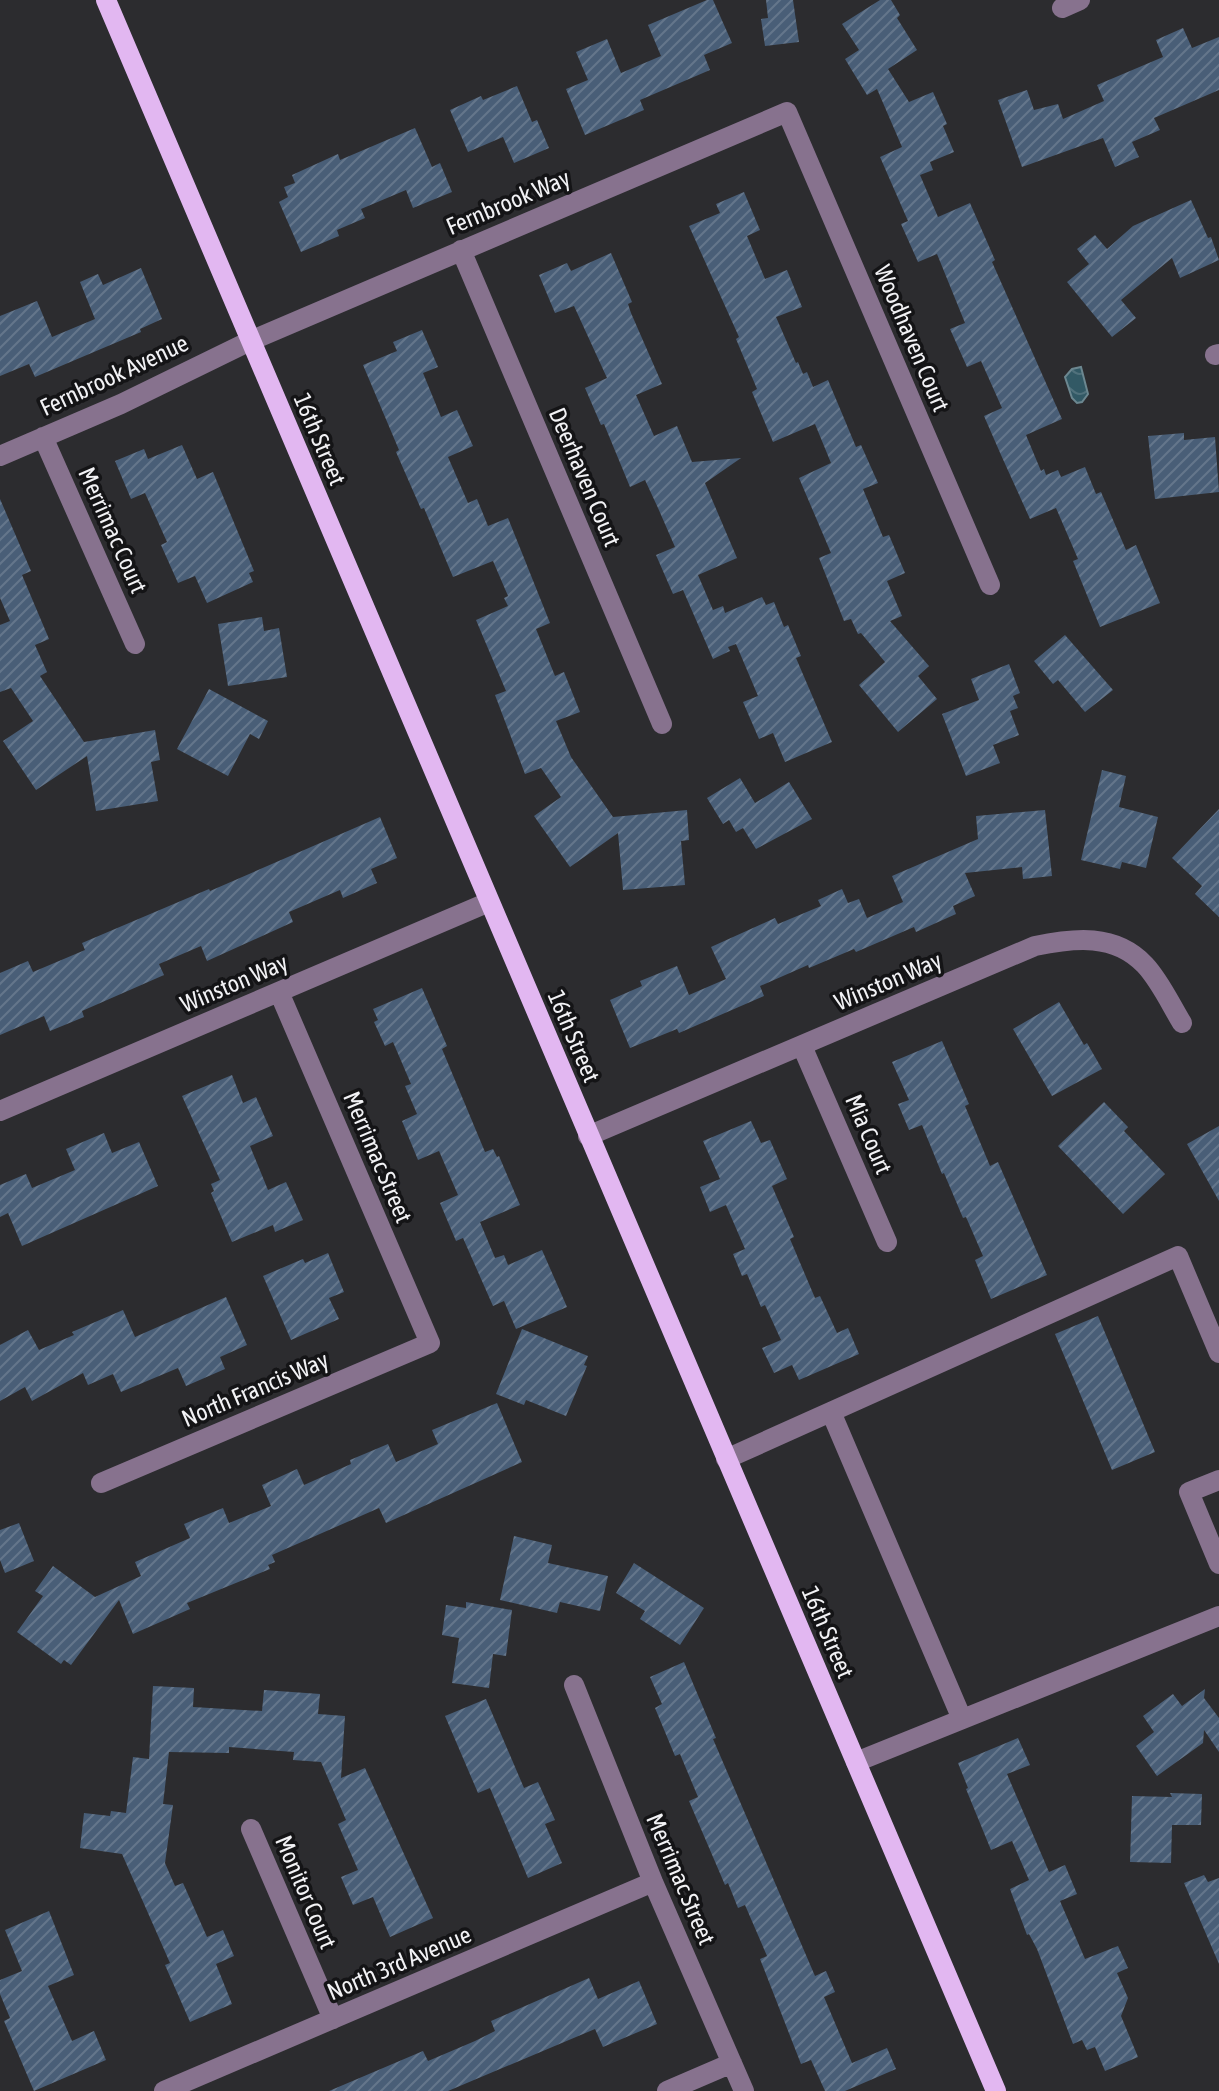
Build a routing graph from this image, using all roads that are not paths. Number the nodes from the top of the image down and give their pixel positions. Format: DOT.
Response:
graph roads {
  1 [pos="106,0"];
  2 [pos="787,112"];
  3 [pos="461,250"];
  4 [pos="250,341"];
  5 [pos="43,437"];
  6 [pos="0,456"];
  7 [pos="990,585"];
  8 [pos="135,644"];
  9 [pos="662,724"];
  10 [pos="489,902"];
  11 [pos="279,992"];
  12 [pos="1182,1023"];
  13 [pos="802,1046"];
  14 [pos="0,1111"];
  15 [pos="588,1136"];
  16 [pos="887,1242"];
  17 [pos="430,1343"];
  18 [pos="1219,1353"];
  19 [pos="831,1412"];
  20 [pos="726,1459"];
  21 [pos="1219,1480"];
  22 [pos="101,1483"];
  23 [pos="1219,1564"];
  24 [pos="1219,1616"];
  25 [pos="574,1685"];
  26 [pos="962,1719"];
  27 [pos="856,1762"];
  28 [pos="251,1829"];
  29 [pos="653,1882"];
  30 [pos="333,2019"];
  31 [pos="732,2063"];
  32 [pos="164,2091"];
  33 [pos="667,2091"];
  34 [pos="744,2091"];
  35 [pos="996,2091"];
  1 -- 4 [label="main road, 16th Street"];
  2 -- 3 [label="street, Fernbrook Way"];
  2 -- 7 [label="street, Woodhaven Court"];
  3 -- 4 [label="street, Fernbrook Way"];
  3 -- 9 [label="street, Deerhaven Court"];
  4 -- 5 [label="street, Fernbrook Avenue"];
  4 -- 10 [label="main road, 16th Street"];
  5 -- 6 [label="street, Fernbrook Avenue"];
  5 -- 8 [label="street, Merrimac Court"];
  10 -- 11 [label="street, Winston Way"];
  10 -- 15 [label="main road, 16th Street"];
  11 -- 14 [label="street, Winston Way"];
  11 -- 17 [label="street, Merrimac Street"];
  12 -- 13 [label="street, Winston Way"];
  13 -- 15 [label="street, Winston Way"];
  13 -- 16 [label="street, Mia Court"];
  15 -- 20 [label="main road, 16th Street"];
  17 -- 22 [label="street, North Francis Way"];
  18 -- 19 [label="street"];
  19 -- 20 [label="street"];
  19 -- 26 [label="street"];
  20 -- 27 [label="main road, 16th Street"];
  21 -- 23 [label="street"];
  24 -- 26 [label="street"];
  25 -- 29 [label="street, Merrimac Street"];
  26 -- 27 [label="street"];
  27 -- 35 [label="main road, 16th Street"];
  28 -- 30 [label="street, Monitor Court"];
  29 -- 30 [label="street, North 3rd Avenue"];
  29 -- 31 [label="street, Merrimac Street"];
  30 -- 32 [label="street, North 3rd Avenue"];
  31 -- 33 [label="street"];
  31 -- 34 [label="street, Merrimac Street"];
}
